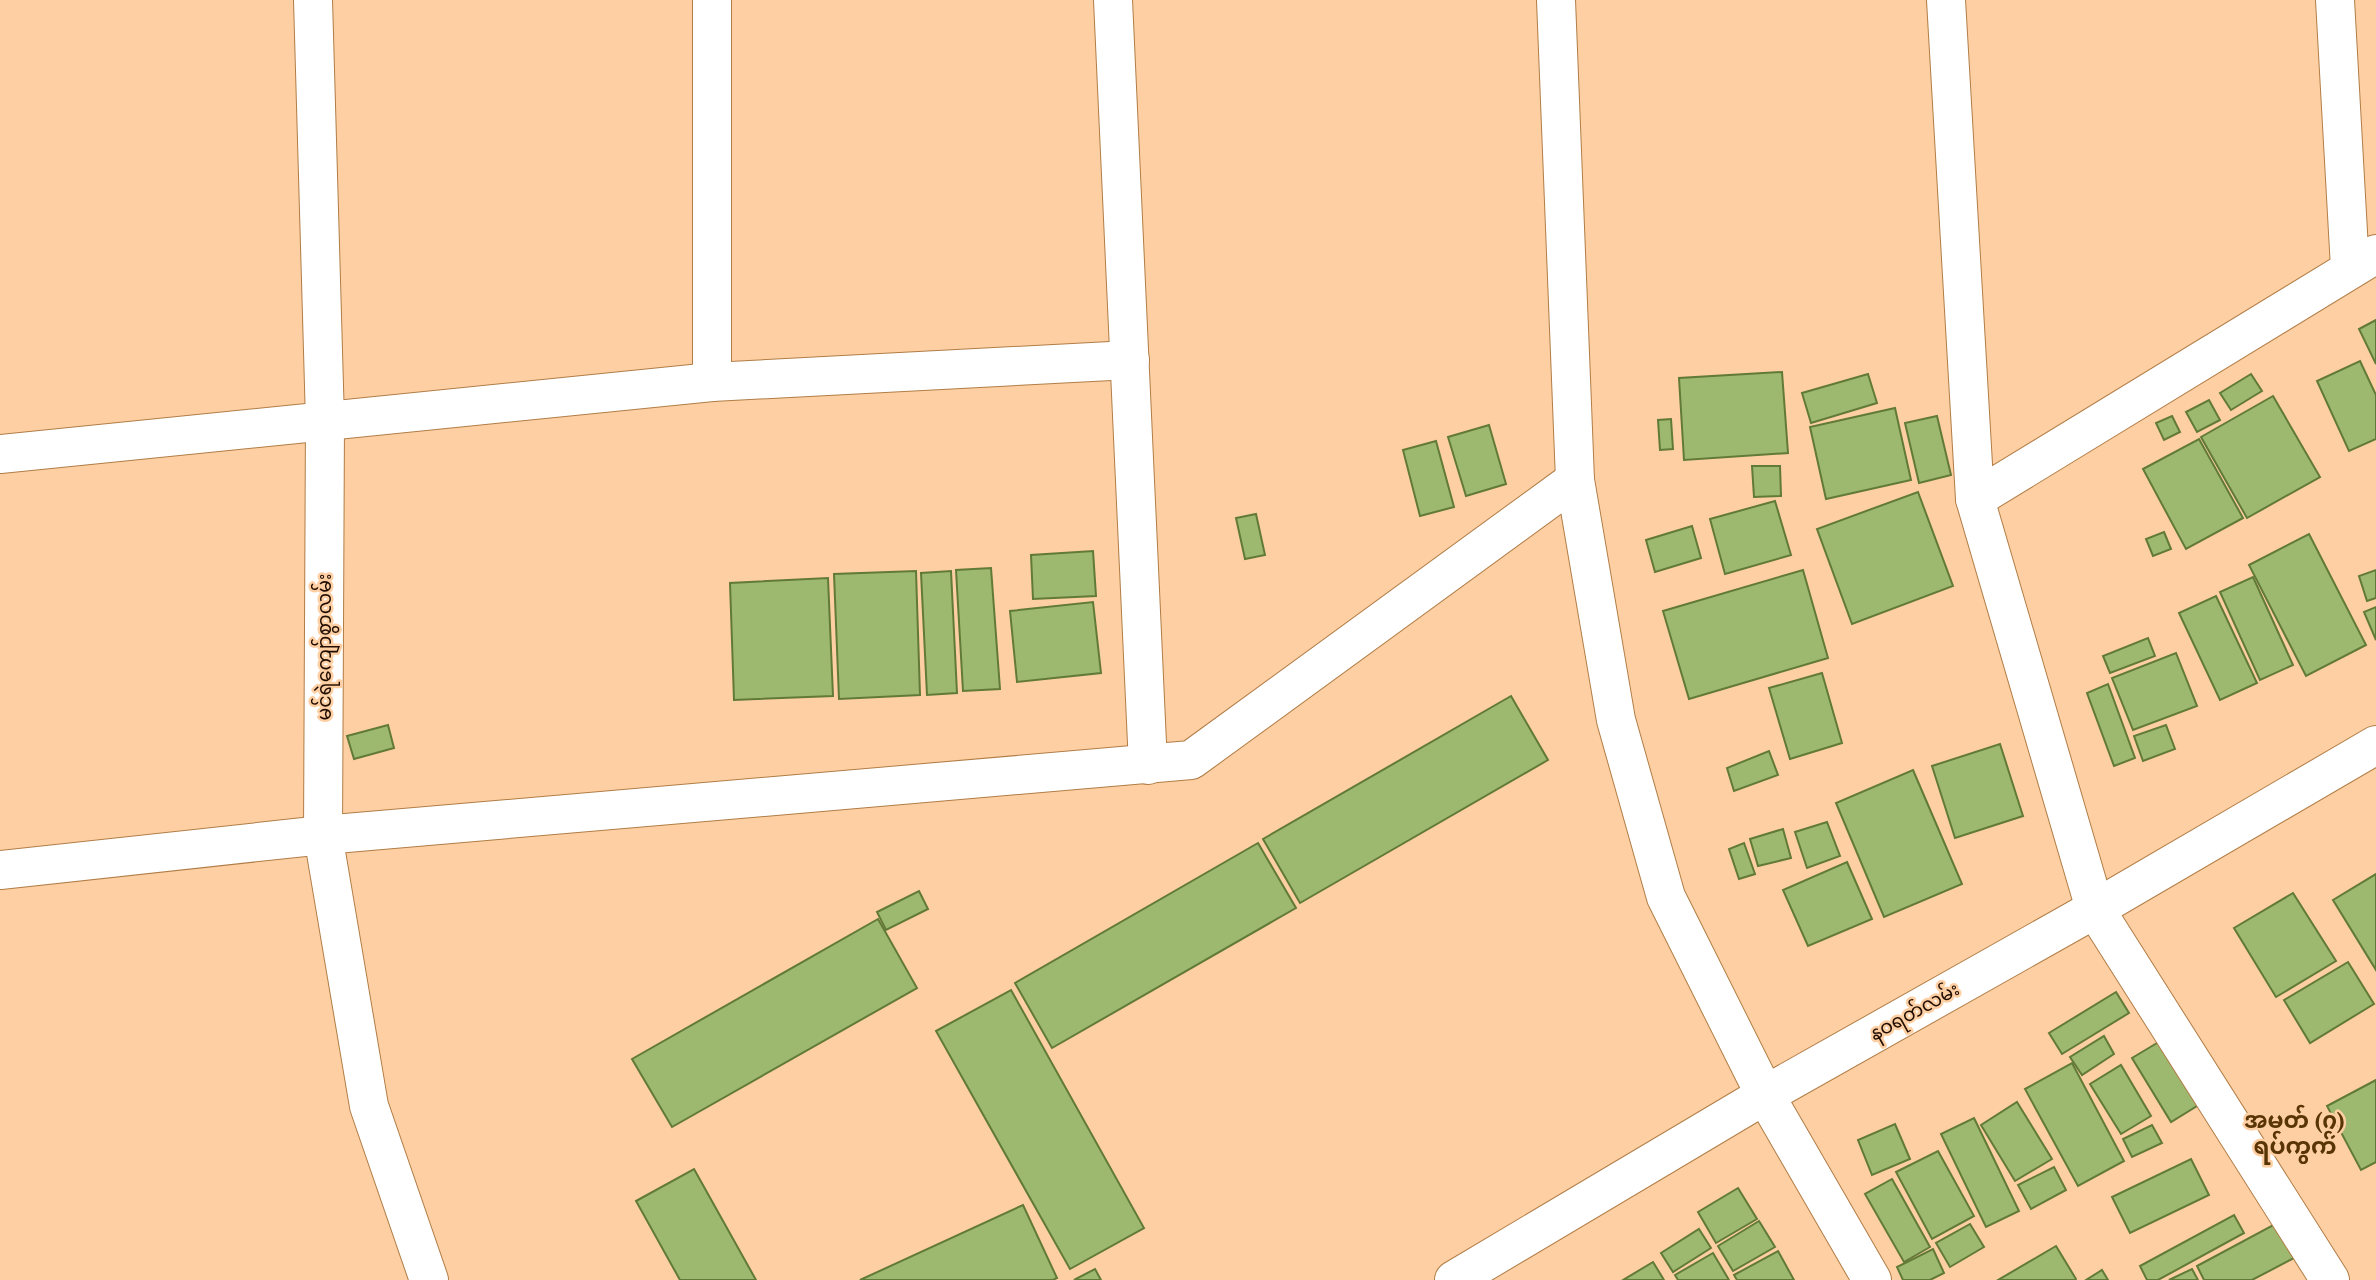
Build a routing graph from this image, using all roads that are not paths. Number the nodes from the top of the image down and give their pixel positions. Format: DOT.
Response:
graph roads {
  1 [pos="313,0"];
  2 [pos="712,0"];
  3 [pos="1113,0"];
  4 [pos="1556,0"];
  5 [pos="1947,0"];
  6 [pos="2335,0"];
  7 [pos="2363,261"];
  8 [pos="1130,360"];
  9 [pos="712,382"];
  10 [pos="325,421"];
  11 [pos="0,454"];
  12 [pos="1575,480"];
  13 [pos="1975,499"];
  14 [pos="2376,745"];
  15 [pos="1148,765"];
  16 [pos="323,835"];
  17 [pos="0,870"];
  18 [pos="2095,909"];
  19 [pos="1765,1095"];
  20 [pos="429,1280"];
  21 [pos="1454,1280"];
  22 [pos="1872,1280"];
  23 [pos="2330,1280"];
  1 -- 10 [label="street, မင်ရဲကျော်စွာလမ်း"];
  2 -- 9 [label="street"];
  3 -- 8 [label="street"];
  4 -- 12 [label="street"];
  5 -- 13 [label="street"];
  6 -- 7 [label="street"];
  7 -- 13 [label="street"];
  8 -- 9 [label="street"];
  8 -- 15 [label="street"];
  9 -- 10 [label="street"];
  10 -- 11 [label="street"];
  10 -- 16 [label="street, မင်ရဲကျော်စွာလမ်း"];
  12 -- 15 [label="street"];
  12 -- 19 [label="street"];
  13 -- 18 [label="street"];
  14 -- 18 [label="street, နဝရတ်လမ်း"];
  15 -- 16 [label="street"];
  16 -- 17 [label="street"];
  16 -- 20 [label="street, မင်ရဲကျော်စွာလမ်း"];
  18 -- 19 [label="street, နဝရတ်လမ်း"];
  18 -- 23 [label="street"];
  19 -- 21 [label="street, နဝရတ်လမ်း"];
  19 -- 22 [label="street"];
}
